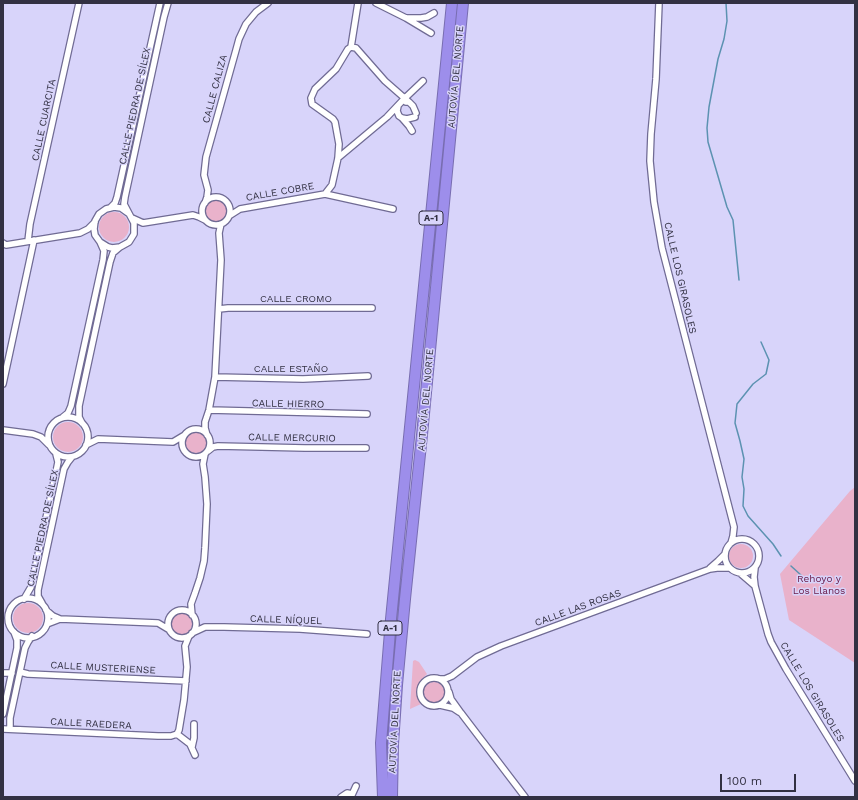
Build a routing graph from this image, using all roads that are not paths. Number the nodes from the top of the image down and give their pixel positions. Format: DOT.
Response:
graph roads {
  1 [pos="79,3"];
  2 [pos="160,3"];
  3 [pos="168,3"];
  4 [pos="268,3"];
  5 [pos="358,3"];
  6 [pos="376,3"];
  7 [pos="452,3"];
  8 [pos="464,3"];
  9 [pos="659,3"];
  10 [pos="434,13"];
  11 [pos="406,18"];
  12 [pos="431,33"];
  13 [pos="352,47"];
  14 [pos="423,82"];
  15 [pos="407,100"];
  16 [pos="399,105"];
  17 [pos="387,117"];
  18 [pos="401,117"];
  19 [pos="412,131"];
  20 [pos="339,144"];
  21 [pos="351,148"];
  22 [pos="338,158"];
  23 [pos="208,190"];
  24 [pos="324,194"];
  25 [pos="218,197"];
  26 [pos="228,204"];
  27 [pos="204,206"];
  28 [pos="110,208"];
  29 [pos="240,209"];
  30 [pos="393,209"];
  31 [pos="130,215"];
  32 [pos="193,216"];
  33 [pos="229,216"];
  34 [pos="206,220"];
  35 [pos="95,222"];
  36 [pos="143,223"];
  37 [pos="221,224"];
  38 [pos="212,225"];
  39 [pos="134,232"];
  40 [pos="80,233"];
  41 [pos="219,233"];
  42 [pos="31,240"];
  43 [pos="98,240"];
  44 [pos="4,245"];
  45 [pos="120,247"];
  46 [pos="372,308"];
  47 [pos="219,309"];
  48 [pos="368,376"];
  49 [pos="215,377"];
  50 [pos="3,384"];
  51 [pos="209,410"];
  52 [pos="367,414"];
  53 [pos="63,417"];
  54 [pos="205,422"];
  55 [pos="82,423"];
  56 [pos="194,429"];
  57 [pos="3,430"];
  58 [pos="49,430"];
  59 [pos="86,430"];
  60 [pos="33,434"];
  61 [pos="184,436"];
  62 [pos="208,436"];
  63 [pos="98,439"];
  64 [pos="173,442"];
  65 [pos="49,445"];
  66 [pos="86,445"];
  67 [pos="218,446"];
  68 [pos="182,448"];
  69 [pos="366,448"];
  70 [pos="206,453"];
  71 [pos="56,454"];
  72 [pos="72,457"];
  73 [pos="192,457"];
  74 [pos="203,464"];
  75 [pos="734,527"];
  76 [pos="745,539"];
  77 [pos="731,543"];
  78 [pos="725,554"];
  79 [pos="729,568"];
  80 [pos="755,568"];
  81 [pos="710,569"];
  82 [pos="741,574"];
  83 [pos="754,586"];
  84 [pos="24,599"];
  85 [pos="42,604"];
  86 [pos="191,604"];
  87 [pos="12,606"];
  88 [pos="3,610"];
  89 [pos="46,610"];
  90 [pos="179,610"];
  91 [pos="3,616"];
  92 [pos="193,616"];
  93 [pos="169,618"];
  94 [pos="60,619"];
  95 [pos="158,623"];
  96 [pos="47,624"];
  97 [pos="10,625"];
  98 [pos="205,627"];
  99 [pos="168,629"];
  100 [pos="14,631"];
  101 [pos="367,634"];
  102 [pos="191,635"];
  103 [pos="32,636"];
  104 [pos="177,638"];
  105 [pos="185,646"];
  106 [pos="20,672"];
  107 [pos="3,673"];
  108 [pos="12,673"];
  109 [pos="457,673"];
  110 [pos="440,679"];
  111 [pos="186,681"];
  112 [pos="449,691"];
  113 [pos="440,706"];
  114 [pos="461,713"];
  115 [pos="3,714"];
  116 [pos="194,724"];
  117 [pos="3,729"];
  118 [pos="10,729"];
  119 [pos="178,734"];
  120 [pos="381,743"];
  121 [pos="192,747"];
  122 [pos="195,755"];
  123 [pos="855,781"];
  124 [pos="356,786"];
  125 [pos="352,795"];
  126 [pos="341,797"];
  127 [pos="377,797"];
  128 [pos="382,797"];
  129 [pos="392,797"];
  130 [pos="525,797"];
  1 -- 42 [label="street, CALLE CUARCITA"];
  2 -- 28 [label="street, CALLE PIEDRA DE SÍLEX"];
  3 -- 31 [label="street, CALLE PIEDRA DE SÍLEX"];
  4 -- 23 [label="street, CALLE CALIZA"];
  5 -- 13 [label="street"];
  6 -- 11 [label="street"];
  7 -- 120 [label="highway, AUTOVÍA DEL NORTE / A-1"];
  8 -- 129 [label="highway, AUTOVÍA DEL NORTE / A-1"];
  9 -- 75 [label="street, CALLE LOS GIRASOLES"];
  10 -- 11 [label="street"];
  11 -- 12 [label="street"];
  13 -- 15 [label="street"];
  13 -- 20 [label="street"];
  14 -- 15 [label="street"];
  15 -- 16 [label="street"];
  15 -- 18 [label="street"];
  16 -- 17 [label="street"];
  16 -- 18 [label="street"];
  17 -- 18 [label="street"];
  17 -- 21 [label="street"];
  18 -- 19 [label="street"];
  20 -- 21 [label="street"];
  20 -- 22 [label="street"];
  21 -- 22 [label="street"];
  22 -- 24 [label="street"];
  23 -- 25 [label="street"];
  23 -- 27 [label="street, CALLE CALIZA"];
  24 -- 29 [label="street, CALLE COBRE"];
  24 -- 30 [label="street, CALLE COBRE"];
  25 -- 26 [label="street"];
  25 -- 27 [label="street"];
  26 -- 29 [label="street, CALLE COBRE"];
  26 -- 33 [label="street"];
  27 -- 32 [label="street"];
  27 -- 34 [label="street"];
  28 -- 31 [label="street"];
  28 -- 35 [label="street"];
  29 -- 33 [label="street, CALLE COBRE"];
  31 -- 36 [label="street"];
  31 -- 39 [label="street"];
  32 -- 34 [label="street"];
  32 -- 36 [label="street"];
  33 -- 37 [label="street"];
  34 -- 38 [label="street"];
  35 -- 40 [label="street"];
  35 -- 43 [label="street"];
  36 -- 39 [label="street"];
  37 -- 38 [label="street"];
  37 -- 41 [label="street"];
  38 -- 41 [label="street"];
  39 -- 45 [label="street"];
  40 -- 42 [label="street"];
  40 -- 43 [label="street"];
  41 -- 47 [label="street"];
  42 -- 44 [label="street"];
  42 -- 50 [label="street, CALLE CUARCITA"];
  43 -- 45 [label="street"];
  43 -- 53 [label="street"];
  45 -- 55 [label="street"];
  46 -- 47 [label="street, CALLE CROMO"];
  47 -- 49 [label="street"];
  48 -- 49 [label="street, CALLE ESTAÑO"];
  49 -- 51 [label="street"];
  51 -- 52 [label="street, CALLE HIERRO"];
  51 -- 54 [label="street"];
  53 -- 55 [label="street"];
  53 -- 58 [label="street"];
  54 -- 56 [label="street"];
  54 -- 62 [label="street"];
  55 -- 59 [label="street"];
  56 -- 61 [label="street"];
  56 -- 62 [label="street"];
  57 -- 60 [label="street"];
  58 -- 60 [label="street"];
  58 -- 65 [label="street"];
  59 -- 63 [label="street"];
  59 -- 66 [label="street"];
  60 -- 65 [label="street"];
  61 -- 64 [label="street"];
  61 -- 68 [label="street"];
  62 -- 67 [label="street"];
  62 -- 70 [label="street"];
  63 -- 64 [label="street"];
  63 -- 66 [label="street"];
  64 -- 68 [label="street"];
  65 -- 71 [label="street"];
  66 -- 72 [label="street"];
  67 -- 69 [label="street, CALLE MERCURIO"];
  67 -- 70 [label="street, CALLE MERCURIO"];
  68 -- 73 [label="street"];
  70 -- 73 [label="street"];
  70 -- 74 [label="street"];
  71 -- 72 [label="street"];
  71 -- 84 [label="street, CALLE PIEDRA DE SÍLEX"];
  72 -- 85 [label="street, CALLE PIEDRA DE SÍLEX"];
  73 -- 74 [label="street"];
  74 -- 86 [label="street"];
  75 -- 76 [label="street, CALLE LOS GIRASOLES"];
  75 -- 77 [label="street, CALLE LOS GIRASOLES"];
  76 -- 77 [label="street"];
  76 -- 80 [label="street"];
  77 -- 78 [label="street"];
  78 -- 79 [label="street"];
  78 -- 81 [label="street, CALLE LAS ROSAS"];
  79 -- 81 [label="street, CALLE LAS ROSAS"];
  79 -- 82 [label="street"];
  80 -- 82 [label="street"];
  80 -- 83 [label="street, CALLE LOS GIRASOLES"];
  81 -- 109 [label="street, CALLE LAS ROSAS"];
  82 -- 83 [label="street"];
  83 -- 123 [label="street, CALLE LOS GIRASOLES"];
  84 -- 85 [label="street"];
  84 -- 87 [label="street"];
  85 -- 89 [label="street"];
  86 -- 90 [label="street"];
  86 -- 92 [label="street"];
  87 -- 88 [label="street"];
  87 -- 97 [label="street"];
  89 -- 94 [label="street"];
  89 -- 96 [label="street"];
  90 -- 92 [label="street"];
  90 -- 93 [label="street"];
  91 -- 97 [label="street"];
  92 -- 98 [label="street"];
  92 -- 102 [label="street"];
  93 -- 95 [label="street"];
  93 -- 99 [label="street"];
  94 -- 95 [label="street"];
  94 -- 96 [label="street"];
  95 -- 99 [label="street"];
  96 -- 103 [label="street"];
  97 -- 100 [label="street"];
  98 -- 101 [label="street, CALLE NÍQUEL"];
  98 -- 102 [label="street, CALLE NÍQUEL"];
  99 -- 104 [label="street"];
  100 -- 103 [label="street"];
  100 -- 108 [label="street"];
  102 -- 104 [label="street"];
  102 -- 105 [label="street"];
  103 -- 106 [label="street"];
  104 -- 105 [label="street"];
  105 -- 111 [label="street"];
  106 -- 111 [label="street, CALLE MUSTERIENSE"];
  106 -- 118 [label="street"];
  107 -- 108 [label="street"];
  108 -- 115 [label="street"];
  109 -- 110 [label="street, CALLE LAS ROSAS"];
  109 -- 112 [label="street, CALLE LAS ROSAS"];
  110 -- 112 [label="street"];
  110 -- 113 [label="street"];
  111 -- 119 [label="street"];
  112 -- 113 [label="street"];
  112 -- 114 [label="street"];
  113 -- 114 [label="street"];
  114 -- 130 [label="street"];
  116 -- 121 [label="street"];
  117 -- 118 [label="street, CALLE RAEDERA"];
  118 -- 119 [label="street, CALLE RAEDERA"];
  119 -- 121 [label="street"];
  120 -- 127 [label="highway"];
  120 -- 128 [label="highway, AUTOVÍA DEL NORTE / A-1"];
  121 -- 122 [label="street"];
  124 -- 125 [label="street"];
  125 -- 126 [label="street"];
}
